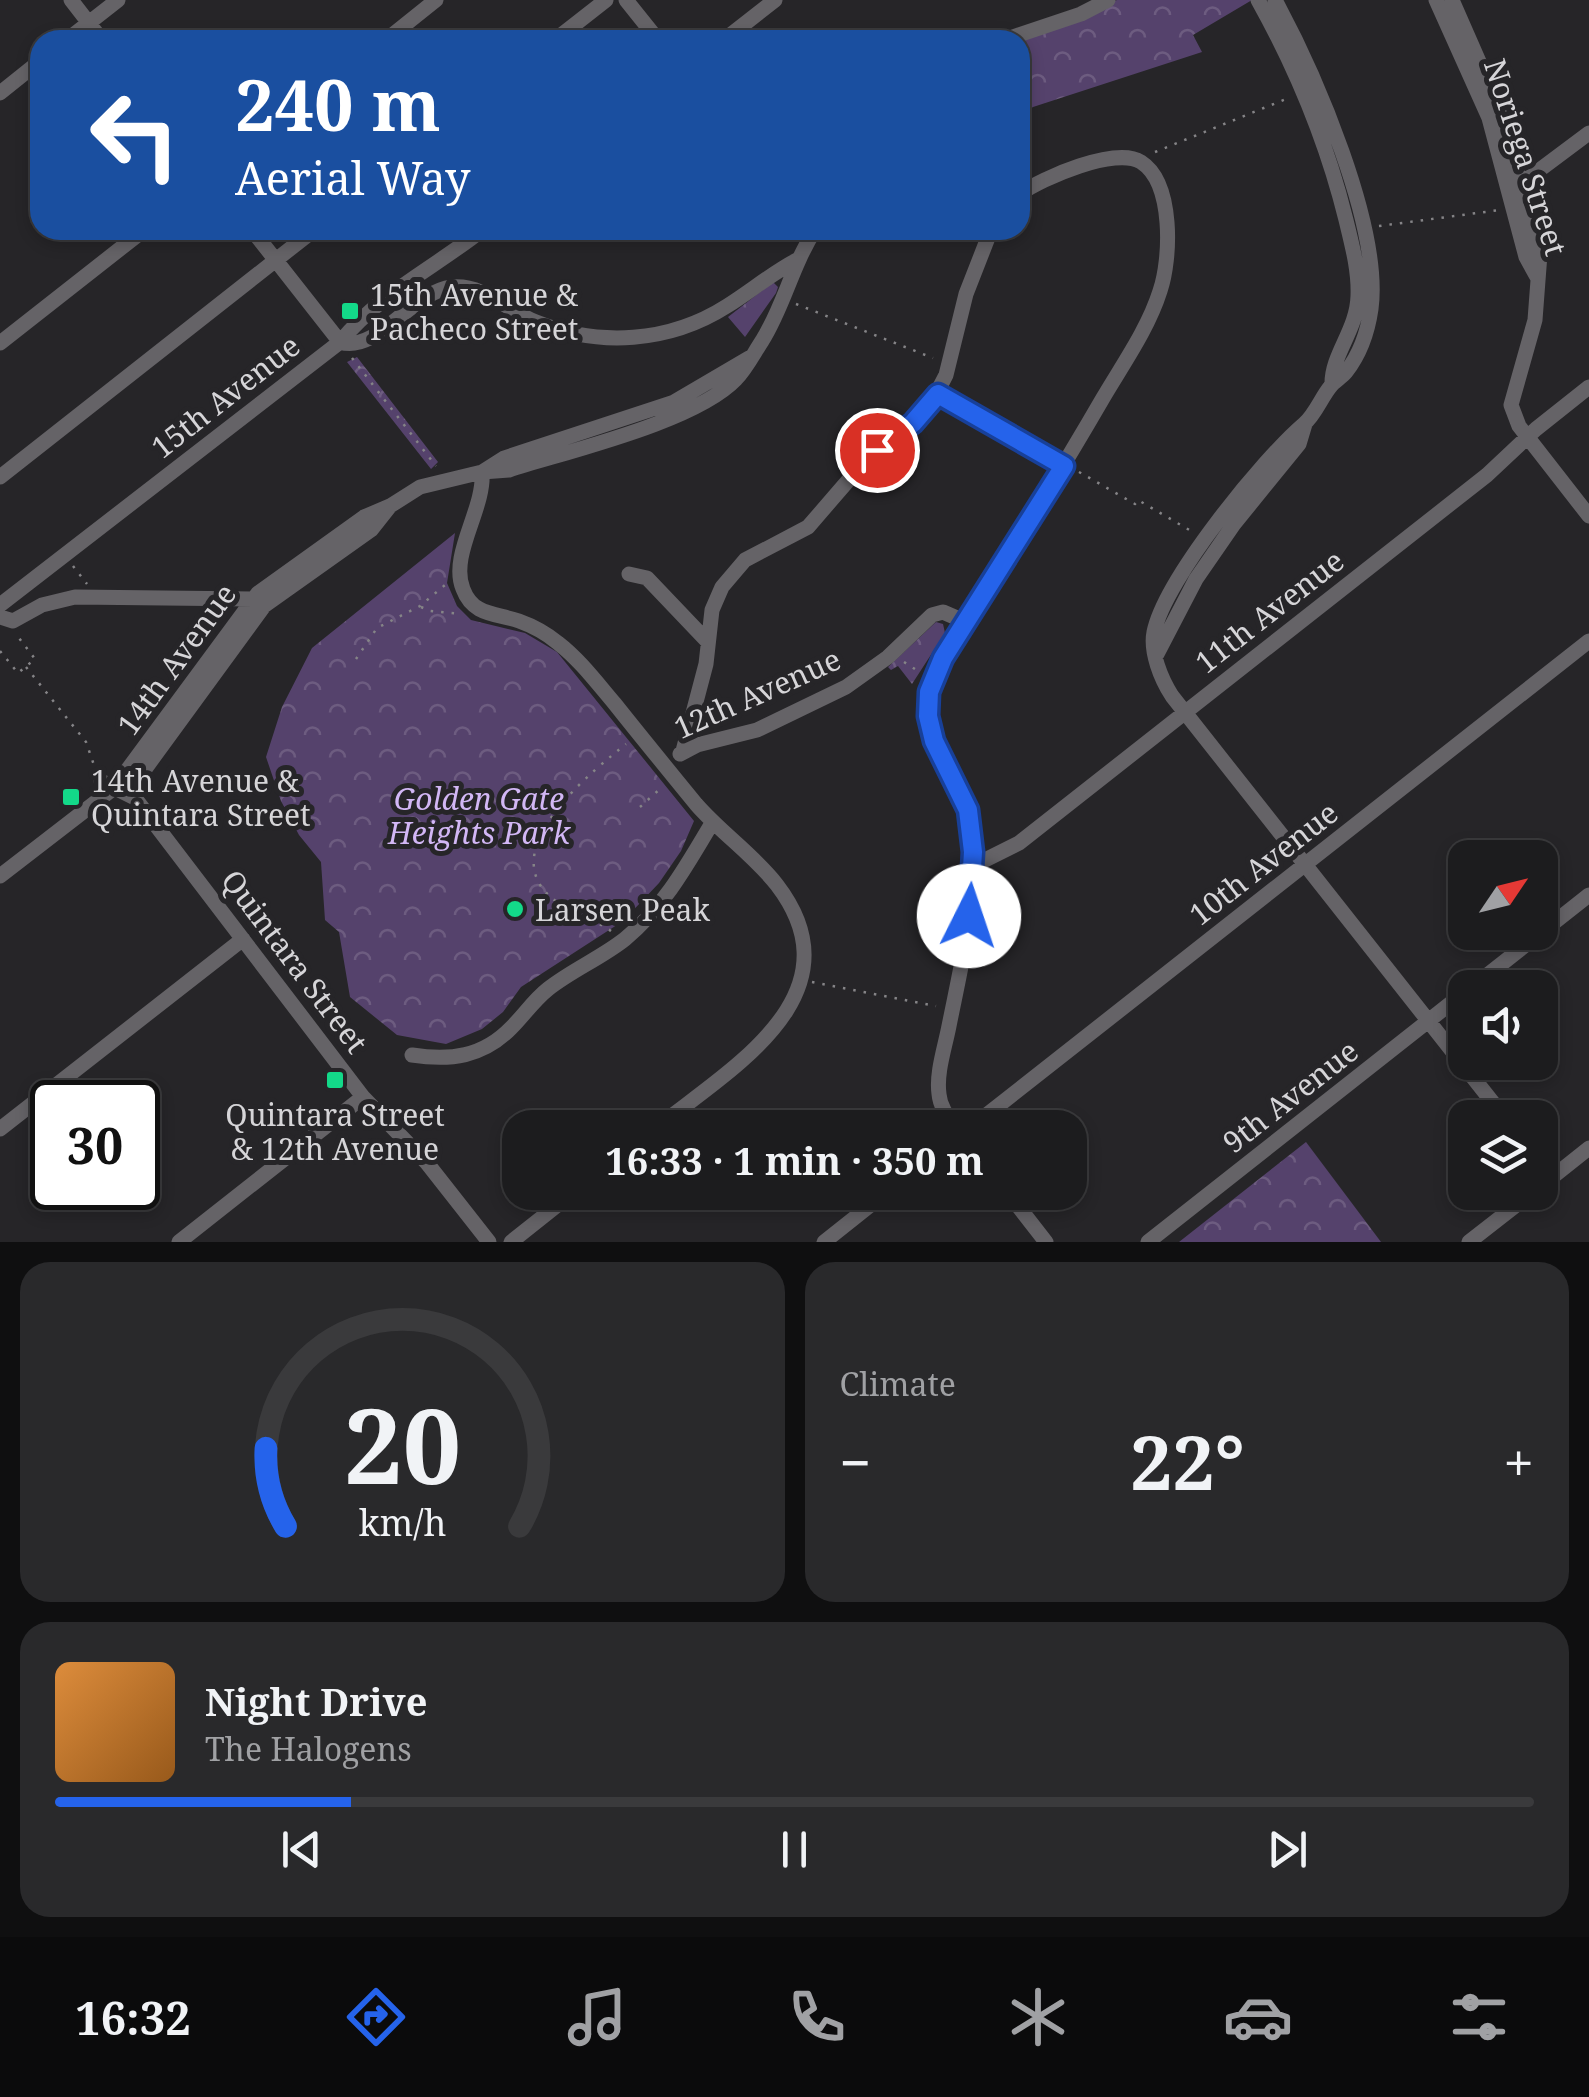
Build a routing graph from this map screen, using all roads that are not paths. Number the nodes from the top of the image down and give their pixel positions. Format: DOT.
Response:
graph roads {
  1 [pos="71,0"];
  2 [pos="118,0"];
  3 [pos="436,0"];
  4 [pos="606,0"];
  5 [pos="626,0"];
  6 [pos="775,0"];
  7 [pos="1108,0"];
  8 [pos="1258,0"];
  9 [pos="1274,0"];
  10 [pos="1436,0"];
  11 [pos="1452,0"];
  12 [pos="89,23"];
  13 [pos="80,30"];
  14 [pos="94,30"];
  15 [pos="398,30"];
  16 [pos="568,30"];
  17 [pos="650,30"];
  18 [pos="737,30"];
  19 [pos="1030,31"];
  20 [pos="30,70"];
  21 [pos="0,93"];
  22 [pos="1589,133"];
  23 [pos="1522,183"];
  24 [pos="1030,188"];
  25 [pos="131,240"];
  26 [pos="260,240"];
  27 [pos="301,240"];
  28 [pos="468,240"];
  29 [pos="809,240"];
  30 [pos="987,240"];
  31 [pos="275,260"];
  32 [pos="798,260"];
  33 [pos="1536,278"];
  34 [pos="340,342"];
  35 [pos="0,343"];
  36 [pos="1332,383"];
  37 [pos="1589,386"];
  38 [pos="938,394"];
  39 [pos="1306,424"];
  40 [pos="1528,438"];
  41 [pos="1064,466"];
  42 [pos="482,472"];
  43 [pos="0,476"];
  44 [pos="390,506"];
  45 [pos="1589,516"];
  46 [pos="629,574"];
  47 [pos="253,599"];
  48 [pos="0,605"];
  49 [pos="4,619"];
  50 [pos="966,622"];
  51 [pos="1589,641"];
  52 [pos="708,642"];
  53 [pos="1157,654"];
  54 [pos="1186,711"];
  55 [pos="683,751"];
  56 [pos="670,772"];
  57 [pos="108,784"];
  58 [pos="712,822"];
  59 [pos="1306,864"];
  60 [pos="973,866"];
  61 [pos="0,876"];
  62 [pos="1589,895"];
  63 [pos="243,940"];
  64 [pos="1493,970"];
  65 [pos="1448,1005"];
  66 [pos="1429,1020"];
  67 [pos="412,1055"];
  68 [pos="363,1097"];
  69 [pos="1491,1100"];
  70 [pos="678,1110"];
  71 [pos="944,1110"];
  72 [pos="993,1110"];
  73 [pos="0,1128"];
  74 [pos="1589,1148"];
  75 [pos="1558,1173"];
  76 [pos="551,1210"];
  77 [pos="864,1210"];
  78 [pos="1021,1210"];
  79 [pos="1510,1210"];
  80 [pos="1474,1240"];
  81 [pos="179,1242"];
  82 [pos="490,1242"];
  83 [pos="511,1242"];
  84 [pos="824,1242"];
  85 [pos="1046,1242"];
  86 [pos="1148,1242"];
  1 -- 12 [label="street"];
  2 -- 12 [label="street"];
  3 -- 15 [label="street"];
  4 -- 16 [label="street"];
  5 -- 17 [label="street"];
  6 -- 18 [label="street"];
  7 -- 19 [label="street"];
  8 -- 36 [label="street"];
  9 -- 36 [label="street"];
  10 -- 33 [label="street, Noriega Street"];
  11 -- 23 [label="street, Noriega Street"];
  12 -- 13 [label="street"];
  12 -- 14 [label="street"];
  20 -- 21 [label="street"];
  22 -- 23 [label="street"];
  23 -- 33 [label="street, Noriega Street"];
  24 -- 41 [label="street"];
  25 -- 35 [label="street"];
  26 -- 31 [label="street"];
  27 -- 31 [label="street"];
  28 -- 34 [label="street, 15th Avenue"];
  29 -- 32 [label="street, 14th Avenue"];
  30 -- 38 [label="street"];
  31 -- 34 [label="street"];
  31 -- 43 [label="street"];
  32 -- 34 [label="street"];
  32 -- 42 [label="street, 14th Avenue"];
  33 -- 40 [label="street, Noriega Street"];
  34 -- 48 [label="street, 15th Avenue"];
  36 -- 39 [label="street"];
  37 -- 40 [label="street, 11th Avenue"];
  38 -- 41 [label="street"];
  38 -- 52 [label="street"];
  39 -- 53 [label="street"];
  39 -- 53 [label="street"];
  40 -- 45 [label="street, Noriega Street"];
  40 -- 54 [label="street, 11th Avenue"];
  41 -- 50 [label="street"];
  42 -- 44 [label="street, 14th Avenue"];
  42 -- 56 [label="street"];
  44 -- 47 [label="street, 14th Avenue"];
  44 -- 57 [label="street, 14th Avenue"];
  46 -- 52 [label="street"];
  47 -- 49 [label="street"];
  47 -- 57 [label="street, 14th Avenue"];
  50 -- 55 [label="street, 12th Avenue"];
  50 -- 60 [label="street"];
  51 -- 59 [label="street, 10th Avenue"];
  52 -- 55 [label="street"];
  53 -- 54 [label="street"];
  54 -- 59 [label="street"];
  54 -- 60 [label="street, 11th Avenue"];
  55 -- 56 [label="street, 12th Avenue"];
  56 -- 58 [label="street"];
  57 -- 61 [label="street, 14th Avenue"];
  57 -- 63 [label="street, Quintara Street"];
  58 -- 67 [label="street"];
  58 -- 70 [label="street"];
  59 -- 66 [label="street"];
  59 -- 72 [label="street, 10th Avenue"];
  60 -- 71 [label="street"];
  62 -- 64 [label="street, 9th Avenue"];
  63 -- 68 [label="street, Quintara Street"];
  63 -- 73 [label="street"];
  65 -- 66 [label="street, 9th Avenue"];
  66 -- 69 [label="street"];
  66 -- 86 [label="street, 9th Avenue"];
  68 -- 81 [label="street"];
  68 -- 82 [label="street, Quintara Street"];
  74 -- 75 [label="street"];
  76 -- 83 [label="street"];
  77 -- 84 [label="street"];
  78 -- 85 [label="street"];
  79 -- 80 [label="street"];
}
